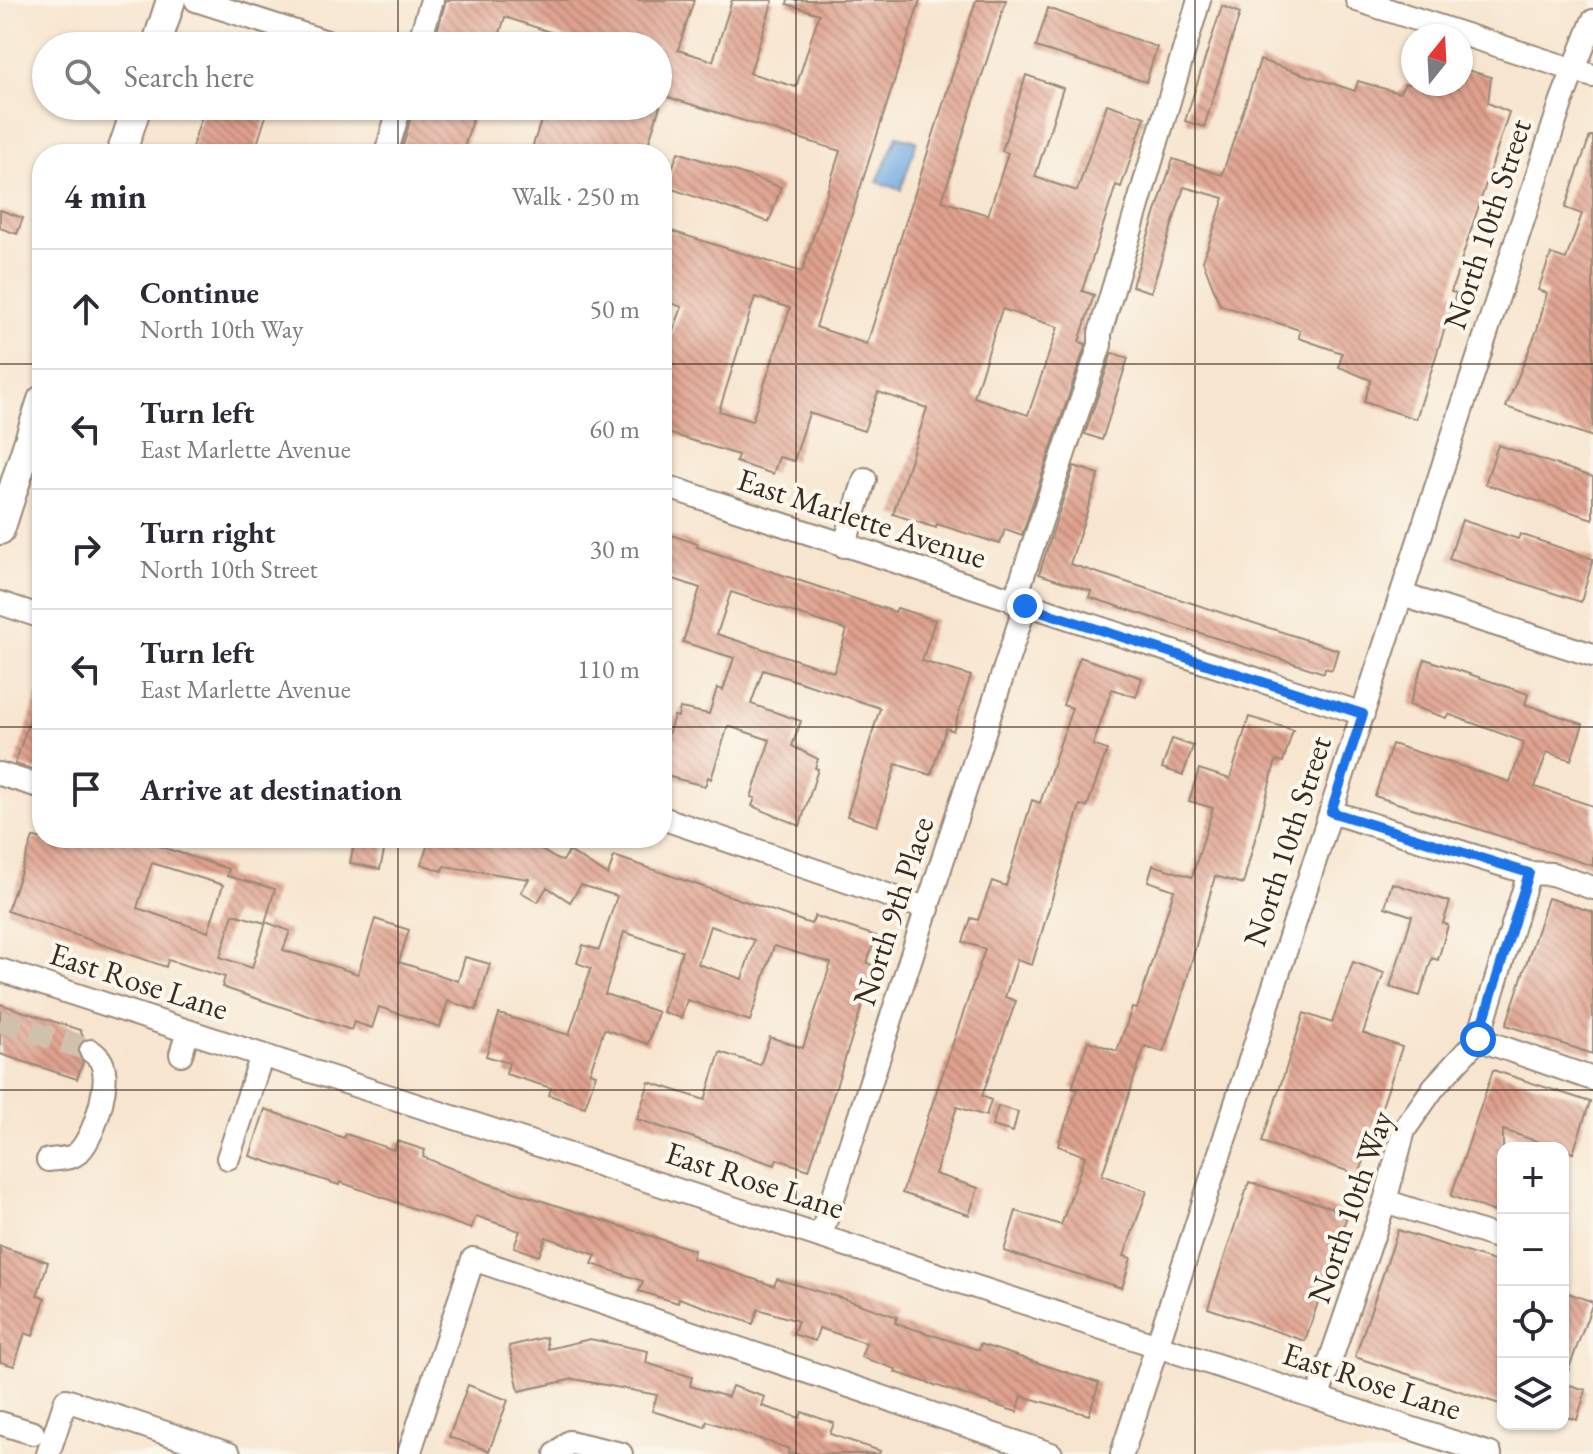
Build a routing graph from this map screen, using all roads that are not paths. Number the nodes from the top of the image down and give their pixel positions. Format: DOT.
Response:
graph roads {
  1 [pos="171,0"];
  2 [pos="196,0"];
  3 [pos="432,0"];
  4 [pos="1199,0"];
  5 [pos="1357,0"];
  6 [pos="1593,21"];
  7 [pos="161,32"];
  8 [pos="295,32"];
  9 [pos="422,32"];
  10 [pos="1583,73"];
  11 [pos="132,120"];
  12 [pos="396,120"];
  13 [pos="124,144"];
  14 [pos="389,144"];
  15 [pos="32,431"];
  16 [pos="865,479"];
  17 [pos="672,488"];
  18 [pos="0,530"];
  19 [pos="844,546"];
  20 [pos="1402,595"];
  21 [pos="0,603"];
  22 [pos="1020,604"];
  23 [pos="32,614"];
  24 [pos="1593,655"];
  25 [pos="1363,714"];
  26 [pos="0,774"];
  27 [pos="32,784"];
  28 [pos="1331,812"];
  29 [pos="672,821"];
  30 [pos="1529,873"];
  31 [pos="1593,888"];
  32 [pos="928,909"];
  33 [pos="0,970"];
  34 [pos="188,1031"];
  35 [pos="1478,1039"];
  36 [pos="91,1051"];
  37 [pos="181,1054"];
  38 [pos="262,1055"];
  39 [pos="1593,1079"];
  40 [pos="228,1158"];
  41 [pos="48,1160"];
  42 [pos="1385,1201"];
  43 [pos="821,1235"];
  44 [pos="1497,1237"];
  45 [pos="1156,1343"];
  46 [pos="1318,1396"];
  47 [pos="0,1423"];
  48 [pos="33,1433"];
  49 [pos="563,1448"];
  50 [pos="48,1454"];
  51 [pos="229,1454"];
  52 [pos="409,1454"];
  53 [pos="621,1454"];
  54 [pos="1051,1454"];
  55 [pos="1122,1454"];
  56 [pos="1490,1454"];
  1 -- 7 [label="main road"];
  2 -- 8 [label="street"];
  3 -- 9 [label="street"];
  4 -- 22 [label="street, North 9th Place"];
  5 -- 10 [label="street"];
  6 -- 10 [label="street, North 10th Street"];
  10 -- 20 [label="street, North 10th Street"];
  11 -- 13 [label="main road"];
  12 -- 14 [label="street"];
  15 -- 18 [label="main road"];
  16 -- 19 [label="street"];
  17 -- 19 [label="street, East Marlette Avenue"];
  19 -- 22 [label="street, East Marlette Avenue"];
  20 -- 24 [label="street"];
  20 -- 25 [label="street, North 10th Street"];
  21 -- 23 [label="street"];
  22 -- 25 [label="street, East Marlette Avenue"];
  22 -- 32 [label="street, North 9th Place"];
  25 -- 28 [label="street, North 10th Street"];
  26 -- 27 [label="street"];
  28 -- 30 [label="street"];
  28 -- 45 [label="street, North 10th Street"];
  29 -- 32 [label="street"];
  30 -- 31 [label="street"];
  30 -- 35 [label="street, North 10th Way"];
  32 -- 43 [label="street, North 9th Place"];
  33 -- 34 [label="street, East Rose Lane"];
  34 -- 37 [label="street"];
  34 -- 38 [label="street, East Rose Lane"];
  35 -- 39 [label="street"];
  35 -- 42 [label="street, North 10th Way"];
  36 -- 41 [label="street"];
  38 -- 40 [label="street"];
  38 -- 43 [label="street, East Rose Lane"];
  42 -- 44 [label="street"];
  42 -- 46 [label="street, North 10th Way"];
  43 -- 45 [label="street, East Rose Lane"];
  45 -- 46 [label="street, East Rose Lane"];
  45 -- 55 [label="street, North 10th Street"];
  46 -- 56 [label="street, East Rose Lane"];
  47 -- 48 [label="street"];
  49 -- 53 [label="street"];
  50 -- 51 [label="street"];
  52 -- 54 [label="street"];
}
